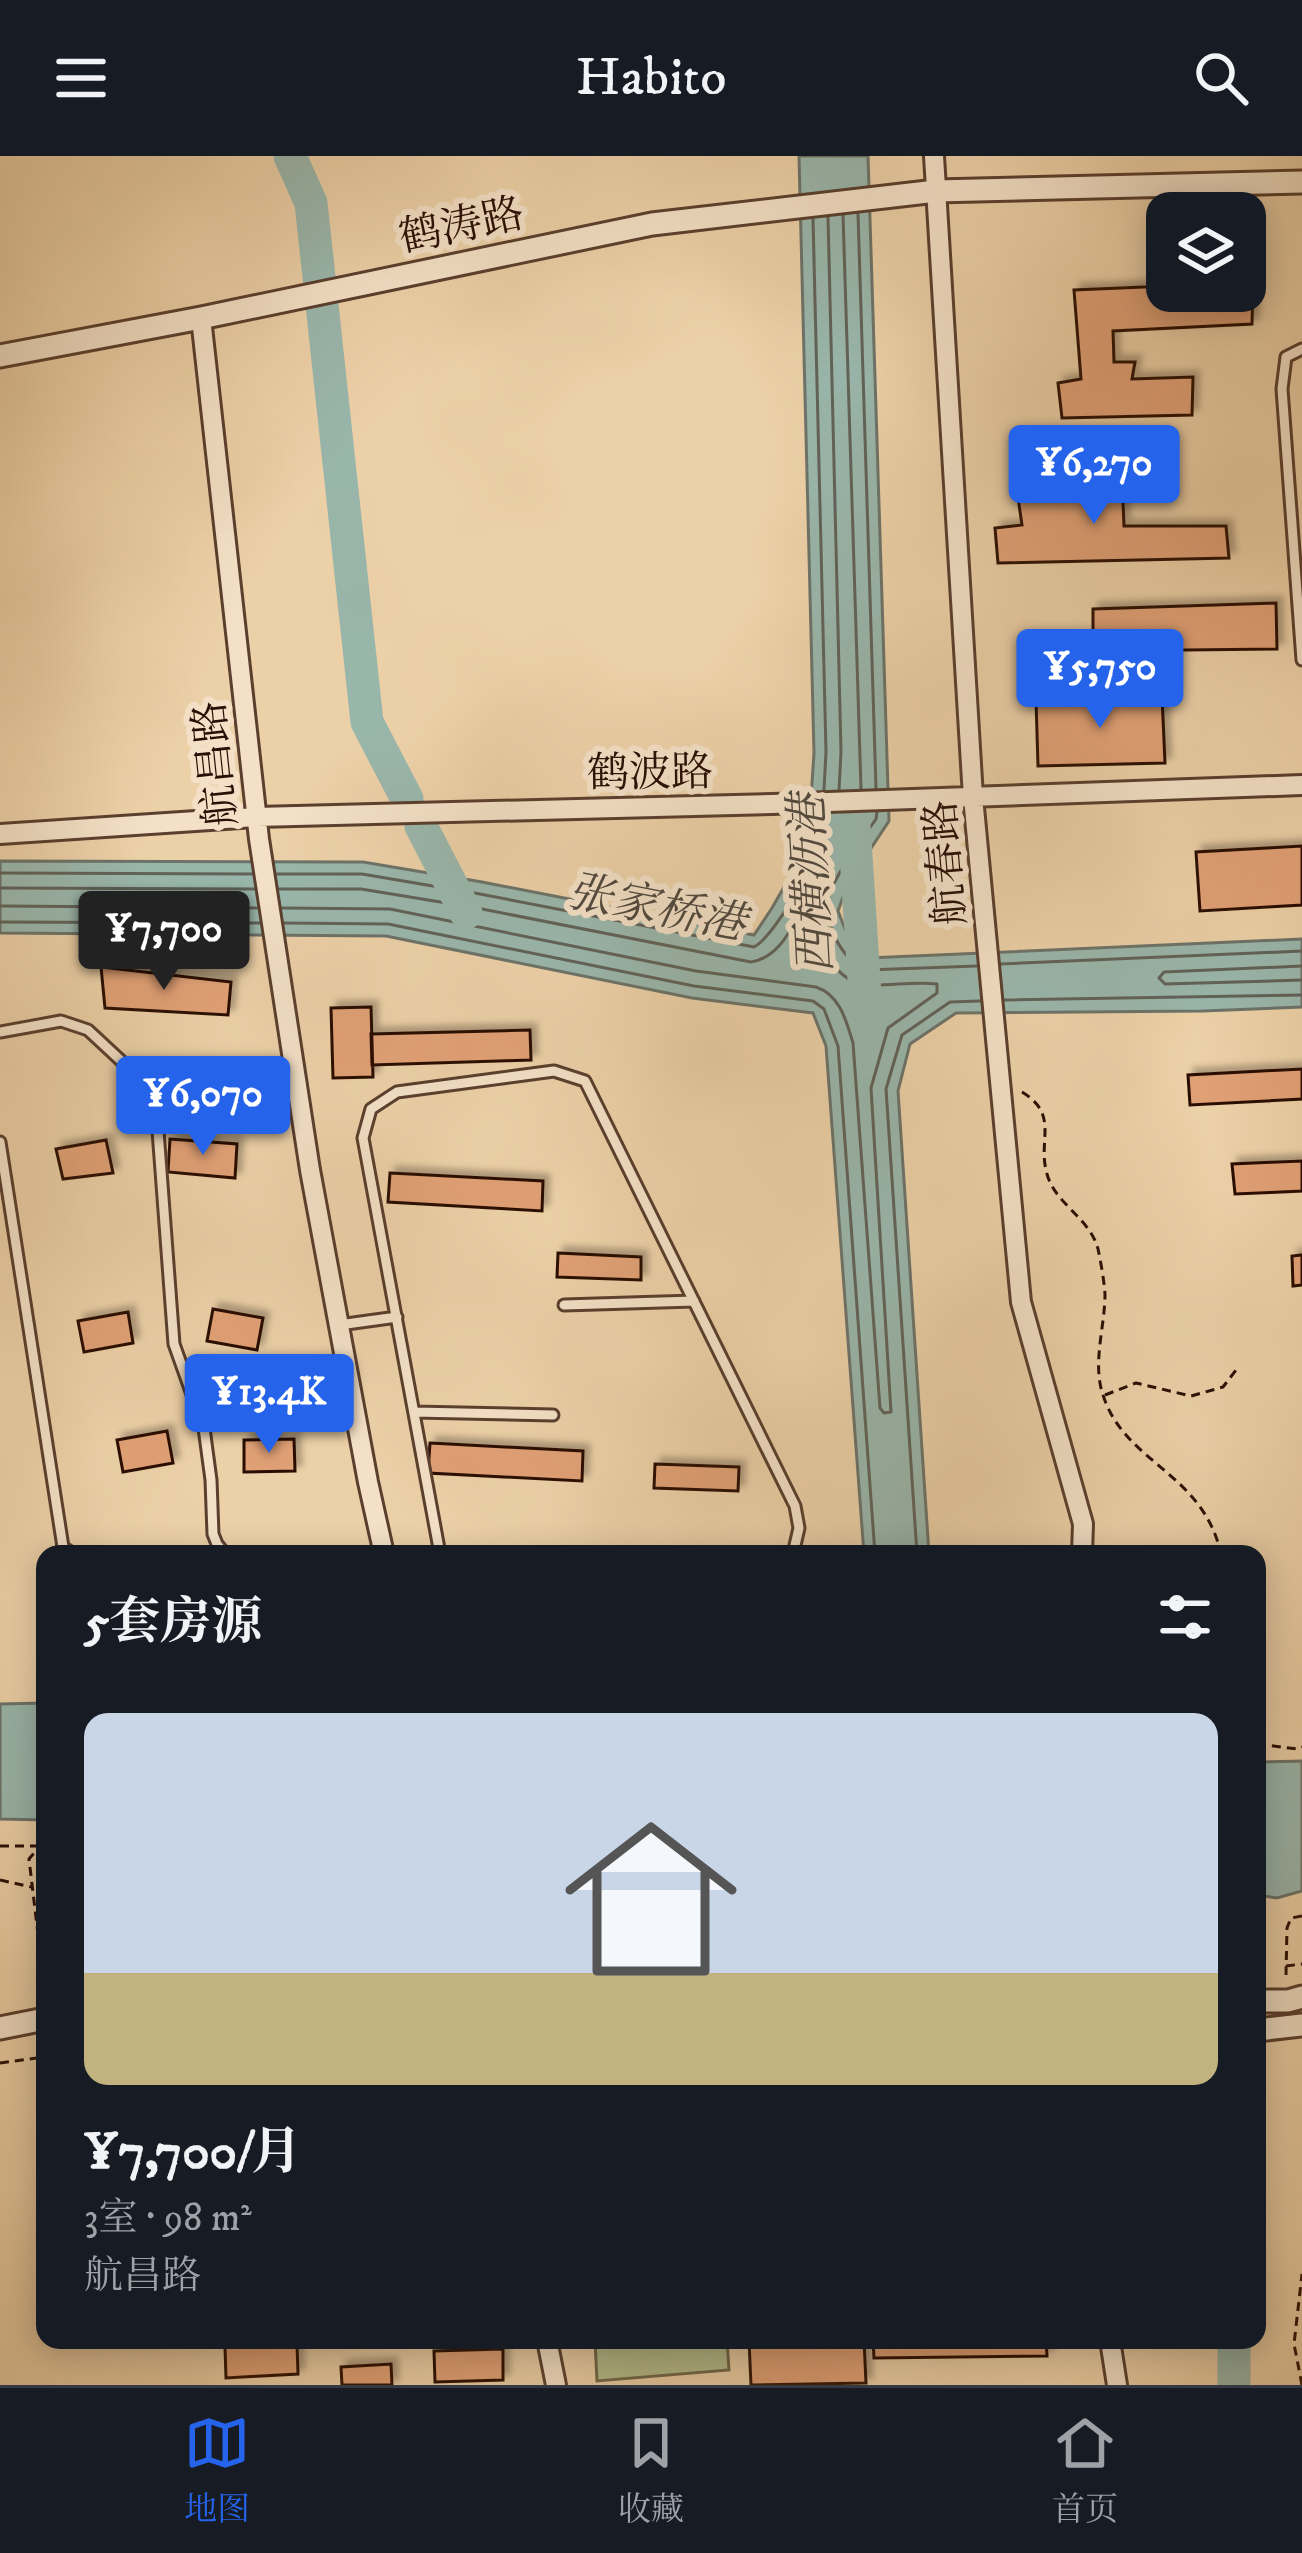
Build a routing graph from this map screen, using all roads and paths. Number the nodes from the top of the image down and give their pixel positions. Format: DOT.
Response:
graph roads {
  1 [pos="934,156"];
  2 [pos="1302,182"];
  3 [pos="936,191"];
  4 [pos="201,318"];
  5 [pos="1302,349"];
  6 [pos="0,356"];
  7 [pos="1289,484"];
  8 [pos="1302,484"];
  9 [pos="1300,617"];
  10 [pos="1302,660"];
  11 [pos="1302,785"];
  12 [pos="973,797"];
  13 [pos="256,817"];
  14 [pos="0,834"];
  15 [pos="0,1032"];
  16 [pos="999,1070"];
  17 [pos="0,1142"];
  18 [pos="694,1301"];
  19 [pos="564,1305"];
  20 [pos="397,1317"];
  21 [pos="339,1325"];
  22 [pos="1235,1370"];
  23 [pos="348,1374"];
  24 [pos="1103,1396"];
  25 [pos="198,1407"];
  26 [pos="414,1412"];
  27 [pos="553,1415"];
  28 [pos="63,1545"];
  29 [pos="220,1545"];
  30 [pos="382,1545"];
  31 [pos="438,1545"];
  32 [pos="795,1545"];
  33 [pos="1082,1545"];
  34 [pos="1218,1545"];
  35 [pos="1266,1745"];
  36 [pos="1302,1747"];
  37 [pos="0,1846"];
  38 [pos="36,1846"];
  39 [pos="36,1852"];
  40 [pos="0,1880"];
  41 [pos="32,1887"];
  42 [pos="1302,1916"];
  43 [pos="36,1920"];
  44 [pos="1302,1964"];
  45 [pos="1286,1966"];
  46 [pos="1286,1975"];
  47 [pos="36,2022"];
  48 [pos="0,2032"];
  49 [pos="36,2032"];
  50 [pos="36,2058"];
  51 [pos="0,2063"];
  52 [pos="1302,2274"];
  53 [pos="550,2349"];
  54 [pos="1111,2349"];
  55 [pos="556,2385"];
  56 [pos="1117,2385"];
  57 [pos="1301,2385"];
  1 -- 3 [label="street, 航春路"];
  2 -- 3 [label="street, 鹤涛路"];
  3 -- 4 [label="street, 鹤涛路"];
  3 -- 12 [label="street, 航春路"];
  4 -- 6 [label="street, 鹤涛路"];
  4 -- 13 [label="street, 航昌路"];
  5 -- 7 [label="lane"];
  7 -- 8 [label="lane"];
  7 -- 9 [label="lane"];
  9 -- 10 [label="lane"];
  11 -- 12 [label="street, 鹤波路"];
  12 -- 13 [label="street, 鹤波路"];
  12 -- 16 [label="street, 航春路"];
  13 -- 14 [label="street, 鹤波路"];
  13 -- 21 [label="street, 航昌路"];
  15 -- 25 [label="lane"];
  16 -- 24 [label="path"];
  16 -- 33 [label="street, 航春路"];
  17 -- 28 [label="lane"];
  18 -- 19 [label="lane"];
  18 -- 20 [label="lane"];
  18 -- 32 [label="lane"];
  20 -- 21 [label="lane"];
  20 -- 26 [label="lane"];
  21 -- 23 [label="street, 航昌路"];
  22 -- 24 [label="path"];
  23 -- 25 [label="lane"];
  23 -- 30 [label="street, 航昌路"];
  24 -- 34 [label="path"];
  25 -- 29 [label="lane"];
  26 -- 27 [label="lane"];
  26 -- 31 [label="lane"];
  35 -- 36 [label="path"];
  37 -- 38 [label="path"];
  39 -- 41 [label="path"];
  40 -- 41 [label="path"];
  41 -- 43 [label="path"];
  42 -- 45 [label="path"];
  44 -- 45 [label="path"];
  45 -- 46 [label="path"];
  47 -- 48 [label="street"];
  48 -- 49 [label="street"];
  50 -- 51 [label="path"];
  52 -- 57 [label="path"];
  53 -- 55 [label="street"];
  54 -- 56 [label="street"];
}
